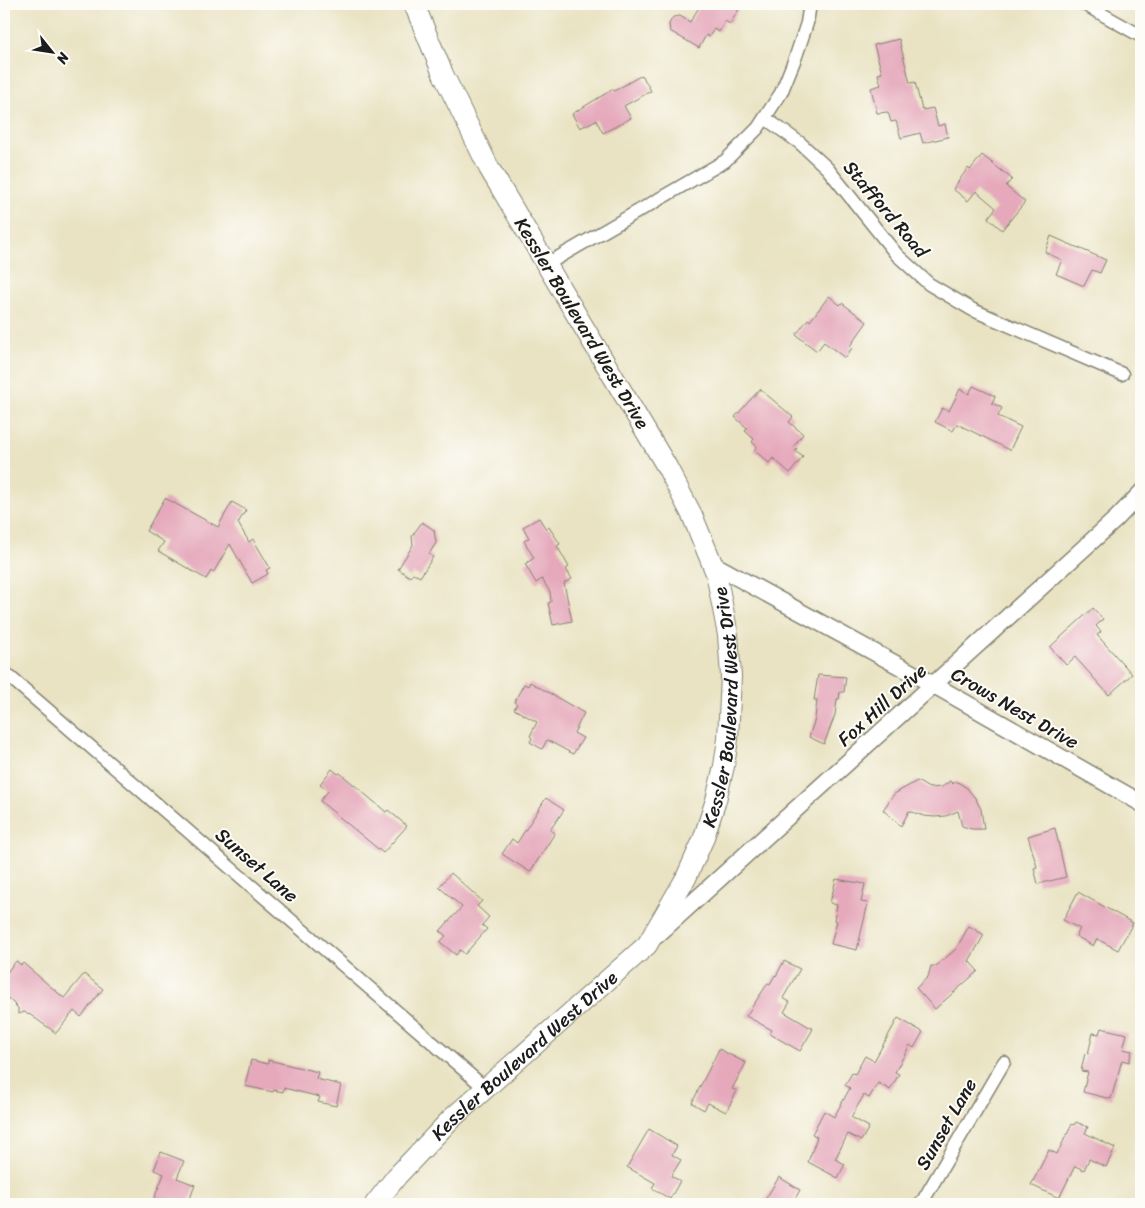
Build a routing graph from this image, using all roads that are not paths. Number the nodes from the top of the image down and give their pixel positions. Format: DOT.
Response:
graph roads {
  1 [pos="414,4"];
  2 [pos="810,4"];
  3 [pos="1084,4"];
  4 [pos="1141,36"];
  5 [pos="765,118"];
  6 [pos="547,264"];
  7 [pos="1122,374"];
  8 [pos="1141,493"];
  9 [pos="711,563"];
  10 [pos="4,672"];
  11 [pos="934,685"];
  12 [pos="1141,803"];
  13 [pos="647,944"];
  14 [pos="1004,1062"];
  15 [pos="486,1088"];
  16 [pos="375,1204"];
  17 [pos="921,1204"];
  1 -- 6 [label="main road, Kessler Boulevard West Drive"];
  2 -- 5 [label="street"];
  3 -- 4 [label="street"];
  5 -- 6 [label="street"];
  5 -- 7 [label="street, Stafford Road"];
  6 -- 9 [label="main road, Kessler Boulevard West Drive"];
  8 -- 11 [label="street, Fox Hill Drive"];
  9 -- 11 [label="street, Crows Nest Drive"];
  9 -- 13 [label="main road, Kessler Boulevard West Drive"];
  10 -- 15 [label="street, Sunset Lane"];
  11 -- 12 [label="street, Crows Nest Drive"];
  11 -- 13 [label="street, Fox Hill Drive"];
  13 -- 15 [label="main road, Kessler Boulevard West Drive"];
  14 -- 17 [label="street, Sunset Lane"];
  15 -- 16 [label="main road, Kessler Boulevard West Drive"];
}
